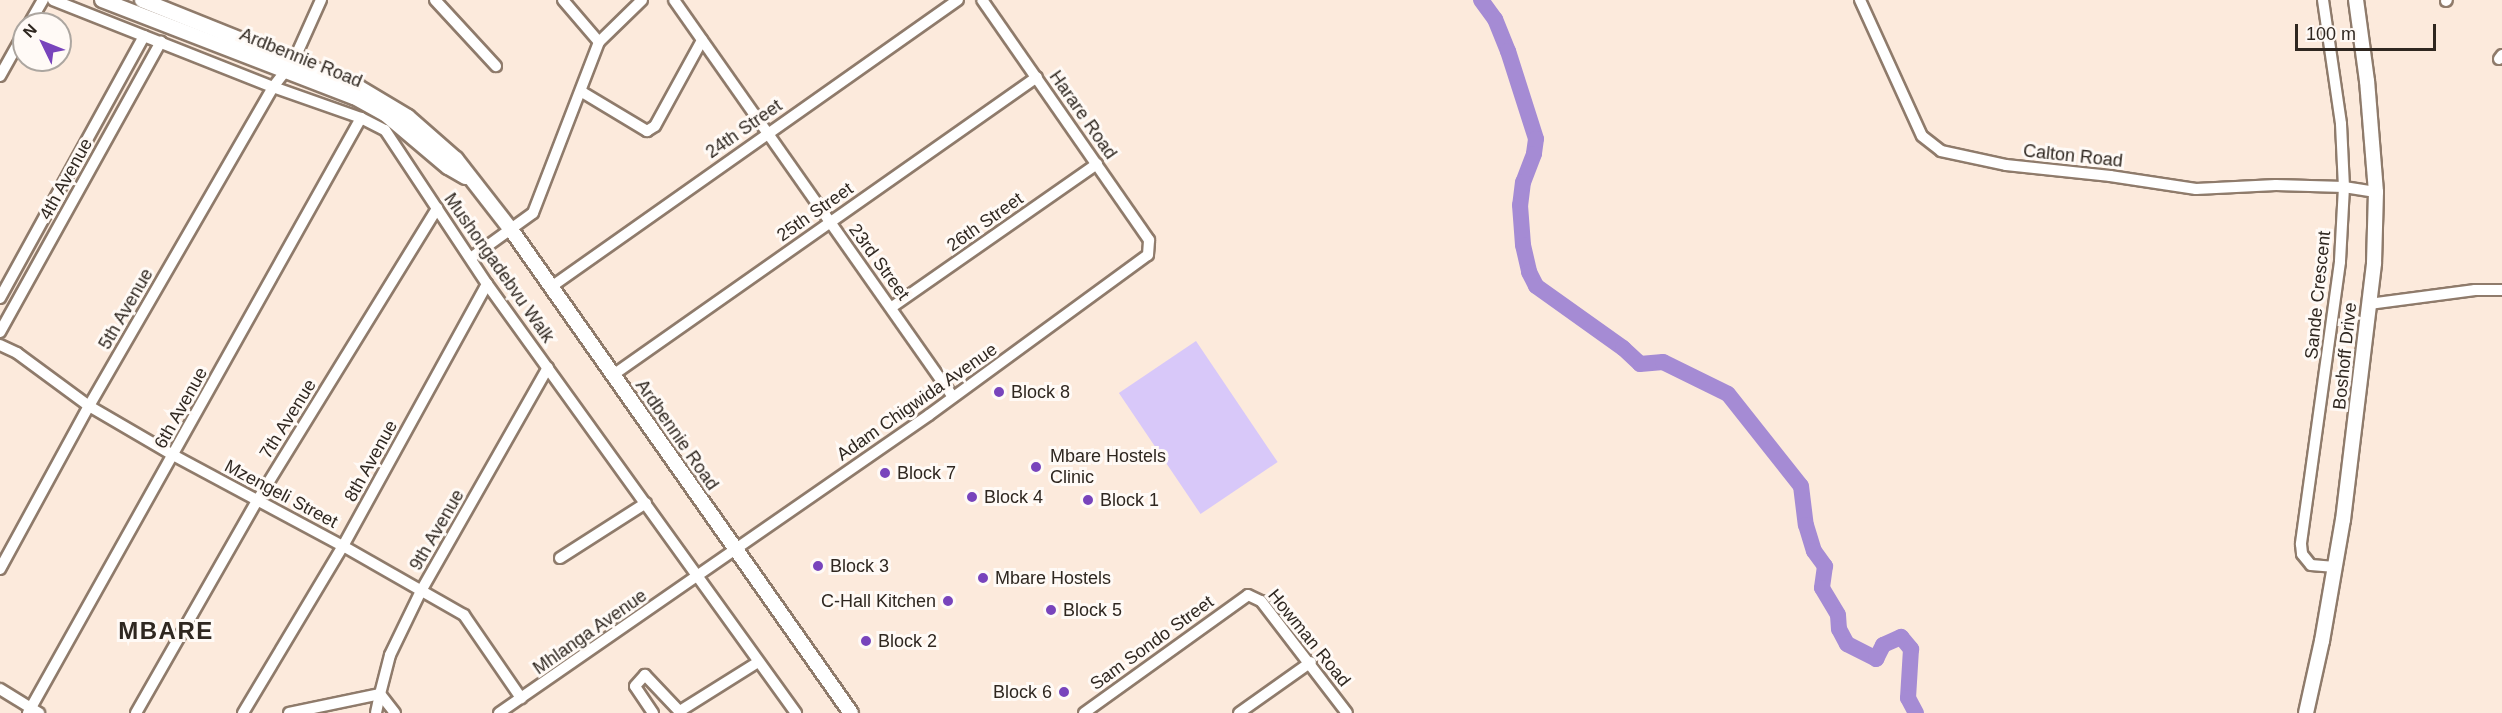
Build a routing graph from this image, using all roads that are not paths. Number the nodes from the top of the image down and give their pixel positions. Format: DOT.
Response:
graph roads {
  1 [pos="53,0"];
  2 [pos="102,0"];
  3 [pos="142,0"];
  4 [pos="321,0"];
  5 [pos="435,0"];
  6 [pos="563,0"];
  7 [pos="642,0"];
  8 [pos="674,0"];
  9 [pos="958,0"];
  10 [pos="982,0"];
  11 [pos="1860,0"];
  12 [pos="2323,0"];
  13 [pos="2356,0"];
  14 [pos="144,36"];
  15 [pos="702,40"];
  16 [pos="160,42"];
  17 [pos="599,42"];
  18 [pos="12,54"];
  19 [pos="291,65"];
  20 [pos="496,66"];
  21 [pos="129,68"];
  22 [pos="142,75"];
  23 [pos="0,76"];
  24 [pos="1037,77"];
  25 [pos="273,87"];
  26 [pos="582,92"];
  27 [pos="361,118"];
  28 [pos="766,133"];
  29 [pos="1097,164"];
  30 [pos="2344,187"];
  31 [pos="2376,192"];
  32 [pos="437,208"];
  33 [pos="829,222"];
  34 [pos="512,231"];
  35 [pos="1150,251"];
  36 [pos="472,257"];
  37 [pos="487,284"];
  38 [pos="551,287"];
  39 [pos="2502,290"];
  40 [pos="0,298"];
  41 [pos="2369,304"];
  42 [pos="892,307"];
  43 [pos="0,332"];
  44 [pos="0,345"];
  45 [pos="548,367"];
  46 [pos="614,375"];
  47 [pos="953,397"];
  48 [pos="89,406"];
  49 [pos="173,455"];
  50 [pos="257,501"];
  51 [pos="646,503"];
  52 [pos="343,546"];
  53 [pos="734,550"];
  54 [pos="560,558"];
  55 [pos="2335,567"];
  56 [pos="0,569"];
  57 [pos="699,576"];
  58 [pos="421,591"];
  59 [pos="1240,600"];
  60 [pos="758,662"];
  61 [pos="1311,662"];
  62 [pos="0,690"];
  63 [pos="380,694"];
  64 [pos="521,698"];
  65 [pos="33,711"];
  66 [pos="681,712"];
  67 [pos="136,713"];
  68 [pos="243,713"];
  69 [pos="289,713"];
  70 [pos="376,713"];
  71 [pos="395,713"];
  72 [pos="499,713"];
  73 [pos="653,713"];
  74 [pos="796,713"];
  75 [pos="851,713"];
  76 [pos="1084,713"];
  77 [pos="1239,713"];
  78 [pos="1347,713"];
  79 [pos="2306,713"];
  1 -- 14 [label="street, Mushongadebvu Walk"];
  2 -- 19 [label="main road, Ardbennie Road"];
  3 -- 19 [label="main road, Ardbennie Road"];
  4 -- 19 [label="street, 5th Avenue"];
  5 -- 20 [label="street"];
  6 -- 17 [label="street"];
  7 -- 17 [label="street"];
  8 -- 15 [label="street, 23rd Street"];
  9 -- 28 [label="street, 24th Street"];
  10 -- 24 [label="street, Harare Road"];
  11 -- 30 [label="street, Calton Road"];
  12 -- 30 [label="street, Sande Crescent"];
  13 -- 31 [label="main road, Boshoff Drive"];
  14 -- 16 [label="street, Mushongadebvu Walk"];
  14 -- 21 [label="street, 4th Avenue"];
  15 -- 26 [label="street"];
  15 -- 28 [label="street, 23rd Street"];
  16 -- 22 [label="street, 4th Avenue"];
  16 -- 25 [label="street, Mushongadebvu Walk"];
  17 -- 26 [label="street"];
  18 -- 23 [label="street"];
  19 -- 25 [label="street, 5th Avenue"];
  19 -- 34 [label="main road, Ardbennie Road"];
  21 -- 22 [label="street"];
  21 -- 40 [label="street, 4th Avenue"];
  22 -- 43 [label="street, 4th Avenue"];
  24 -- 29 [label="street, Harare Road"];
  24 -- 33 [label="street, 25th Street"];
  25 -- 27 [label="street, Mushongadebvu Walk"];
  25 -- 48 [label="street, 5th Avenue"];
  26 -- 34 [label="street"];
  27 -- 32 [label="street, Mushongadebvu Walk"];
  27 -- 49 [label="street, 6th Avenue"];
  28 -- 33 [label="street, 23rd Street"];
  28 -- 38 [label="street, 24th Street"];
  29 -- 35 [label="street, Harare Road"];
  29 -- 42 [label="street, 26th Street"];
  30 -- 31 [label="street, Calton Road"];
  30 -- 55 [label="street, Sande Crescent"];
  31 -- 41 [label="main road, Boshoff Drive"];
  32 -- 36 [label="street, Mushongadebvu Walk"];
  32 -- 50 [label="street, 7th Avenue"];
  33 -- 42 [label="street, 23rd Street"];
  33 -- 46 [label="street, 25th Street"];
  34 -- 36 [label="street"];
  34 -- 38 [label="main road, Ardbennie Road"];
  35 -- 47 [label="street, Adam Chigwida Avenue"];
  36 -- 37 [label="street, Mushongadebvu Walk"];
  37 -- 45 [label="street, Mushongadebvu Walk"];
  37 -- 52 [label="street, 8th Avenue"];
  38 -- 46 [label="main road, Ardbennie Road"];
  39 -- 41 [label="street"];
  41 -- 55 [label="main road, Boshoff Drive"];
  42 -- 47 [label="street, 23rd Street"];
  44 -- 48 [label="street, Mzengeli Street"];
  45 -- 51 [label="street, Mushongadebvu Walk"];
  45 -- 58 [label="street, 9th Avenue"];
  46 -- 53 [label="main road, Ardbennie Road"];
  47 -- 53 [label="street, Adam Chigwida Avenue"];
  48 -- 49 [label="street, Mzengeli Street"];
  48 -- 56 [label="street, 5th Avenue"];
  49 -- 50 [label="street, Mzengeli Street"];
  49 -- 65 [label="street, 6th Avenue"];
  50 -- 52 [label="street, Mzengeli Street"];
  50 -- 67 [label="street, 7th Avenue"];
  51 -- 54 [label="street"];
  51 -- 57 [label="street, Mushongadebvu Walk"];
  52 -- 58 [label="street, Mzengeli Street"];
  52 -- 68 [label="street, 8th Avenue"];
  53 -- 57 [label="street, Adam Chigwida Avenue"];
  53 -- 75 [label="main road, Ardbennie Road"];
  55 -- 79 [label="main road, Boshoff Drive"];
  57 -- 60 [label="street, Mushongadebvu Walk"];
  57 -- 64 [label="street, Mhlanga Avenue"];
  58 -- 63 [label="street, 9th Avenue"];
  58 -- 64 [label="street, Mzengeli Street"];
  59 -- 61 [label="street, Howman Road"];
  59 -- 76 [label="street, Sam Sondo Street"];
  60 -- 66 [label="street"];
  60 -- 74 [label="street, Mushongadebvu Walk"];
  61 -- 77 [label="street"];
  61 -- 78 [label="street, Howman Road"];
  62 -- 65 [label="street"];
  63 -- 69 [label="street"];
  63 -- 70 [label="street, 9th Avenue"];
  63 -- 71 [label="street"];
  64 -- 72 [label="street, Mhlanga Avenue"];
  66 -- 73 [label="street"];
}
